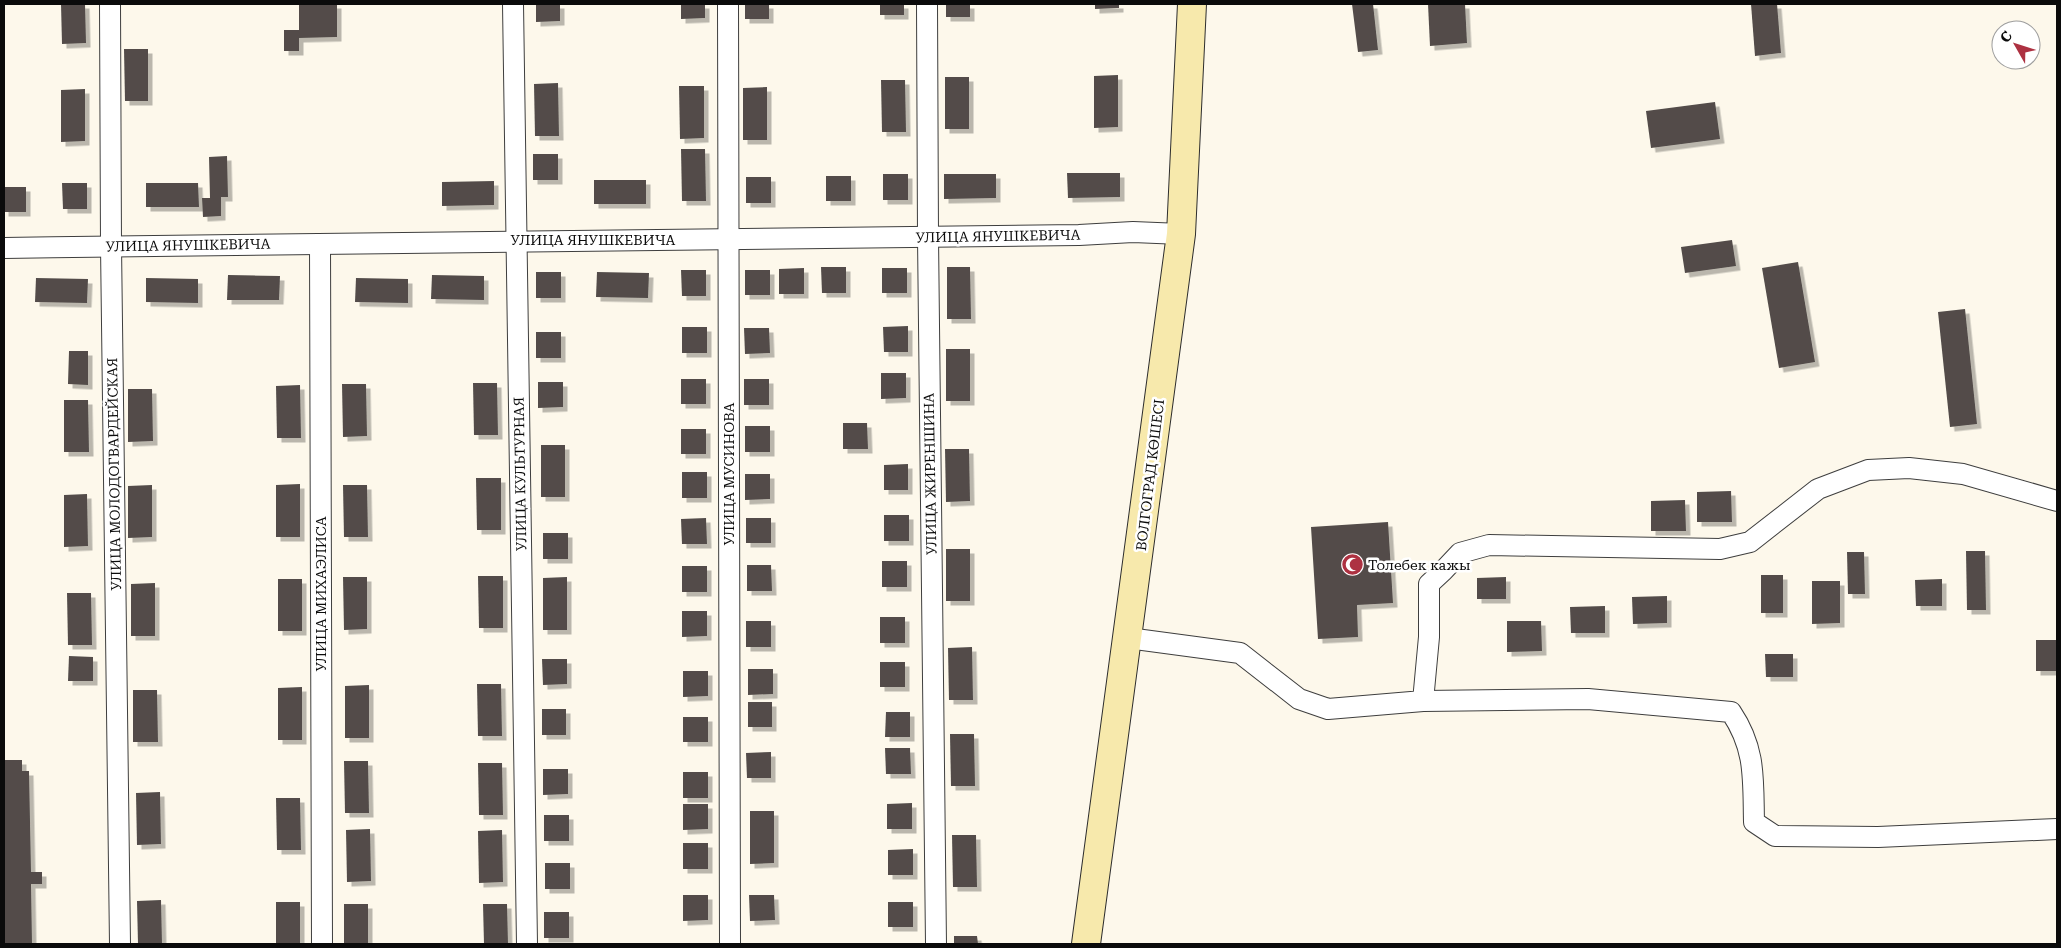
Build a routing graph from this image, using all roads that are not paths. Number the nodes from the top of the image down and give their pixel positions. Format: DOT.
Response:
graph roads {
  1 [pos="110,4"];
  2 [pos="514,4"];
  3 [pos="728,4"];
  4 [pos="927,4"];
  5 [pos="1192,4"];
  6 [pos="1181,234"];
  7 [pos="928,237"];
  8 [pos="516,240"];
  9 [pos="728,240"];
  10 [pos="320,244"];
  11 [pos="111,246"];
  12 [pos="4,248"];
  13 [pos="2057,501"];
  14 [pos="1128,638"];
  15 [pos="1422,701"];
  16 [pos="2057,829"];
  17 [pos="120,944"];
  18 [pos="322,944"];
  19 [pos="527,944"];
  20 [pos="730,944"];
  21 [pos="936,944"];
  22 [pos="1086,944"];
  1 -- 11 [label="street, УЛИЦА МОЛОДОГВАРДЕЙСКАЯ"];
  2 -- 8 [label="street, УЛИЦА КУЛЬТУРНАЯ"];
  3 -- 9 [label="street, УЛИЦА МУСИНОВА"];
  4 -- 7 [label="street, УЛИЦА ЖИРЕНШИНА"];
  5 -- 6 [label="main road, ВОЛГОГРАД КӨШЕСІ"];
  6 -- 7 [label="street, УЛИЦА ЯНУШКЕВИЧА"];
  6 -- 14 [label="main road, ВОЛГОГРАД КӨШЕСІ"];
  7 -- 9 [label="street, УЛИЦА ЯНУШКЕВИЧА"];
  7 -- 21 [label="street, УЛИЦА ЖИРЕНШИНА"];
  8 -- 9 [label="street, УЛИЦА ЯНУШКЕВИЧА"];
  8 -- 10 [label="street, УЛИЦА ЯНУШКЕВИЧА"];
  8 -- 19 [label="street, УЛИЦА КУЛЬТУРНАЯ"];
  9 -- 20 [label="street, УЛИЦА МУСИНОВА"];
  10 -- 11 [label="street, УЛИЦА ЯНУШКЕВИЧА"];
  10 -- 18 [label="street, УЛИЦА МИХАЭЛИСА"];
  11 -- 12 [label="street, УЛИЦА ЯНУШКЕВИЧА"];
  11 -- 17 [label="street, УЛИЦА МОЛОДОГВАРДЕЙСКАЯ"];
  13 -- 15 [label="street"];
  14 -- 15 [label="street"];
  14 -- 22 [label="main road, ВОЛГОГРАД КӨШЕСІ"];
  15 -- 16 [label="street"];
}
